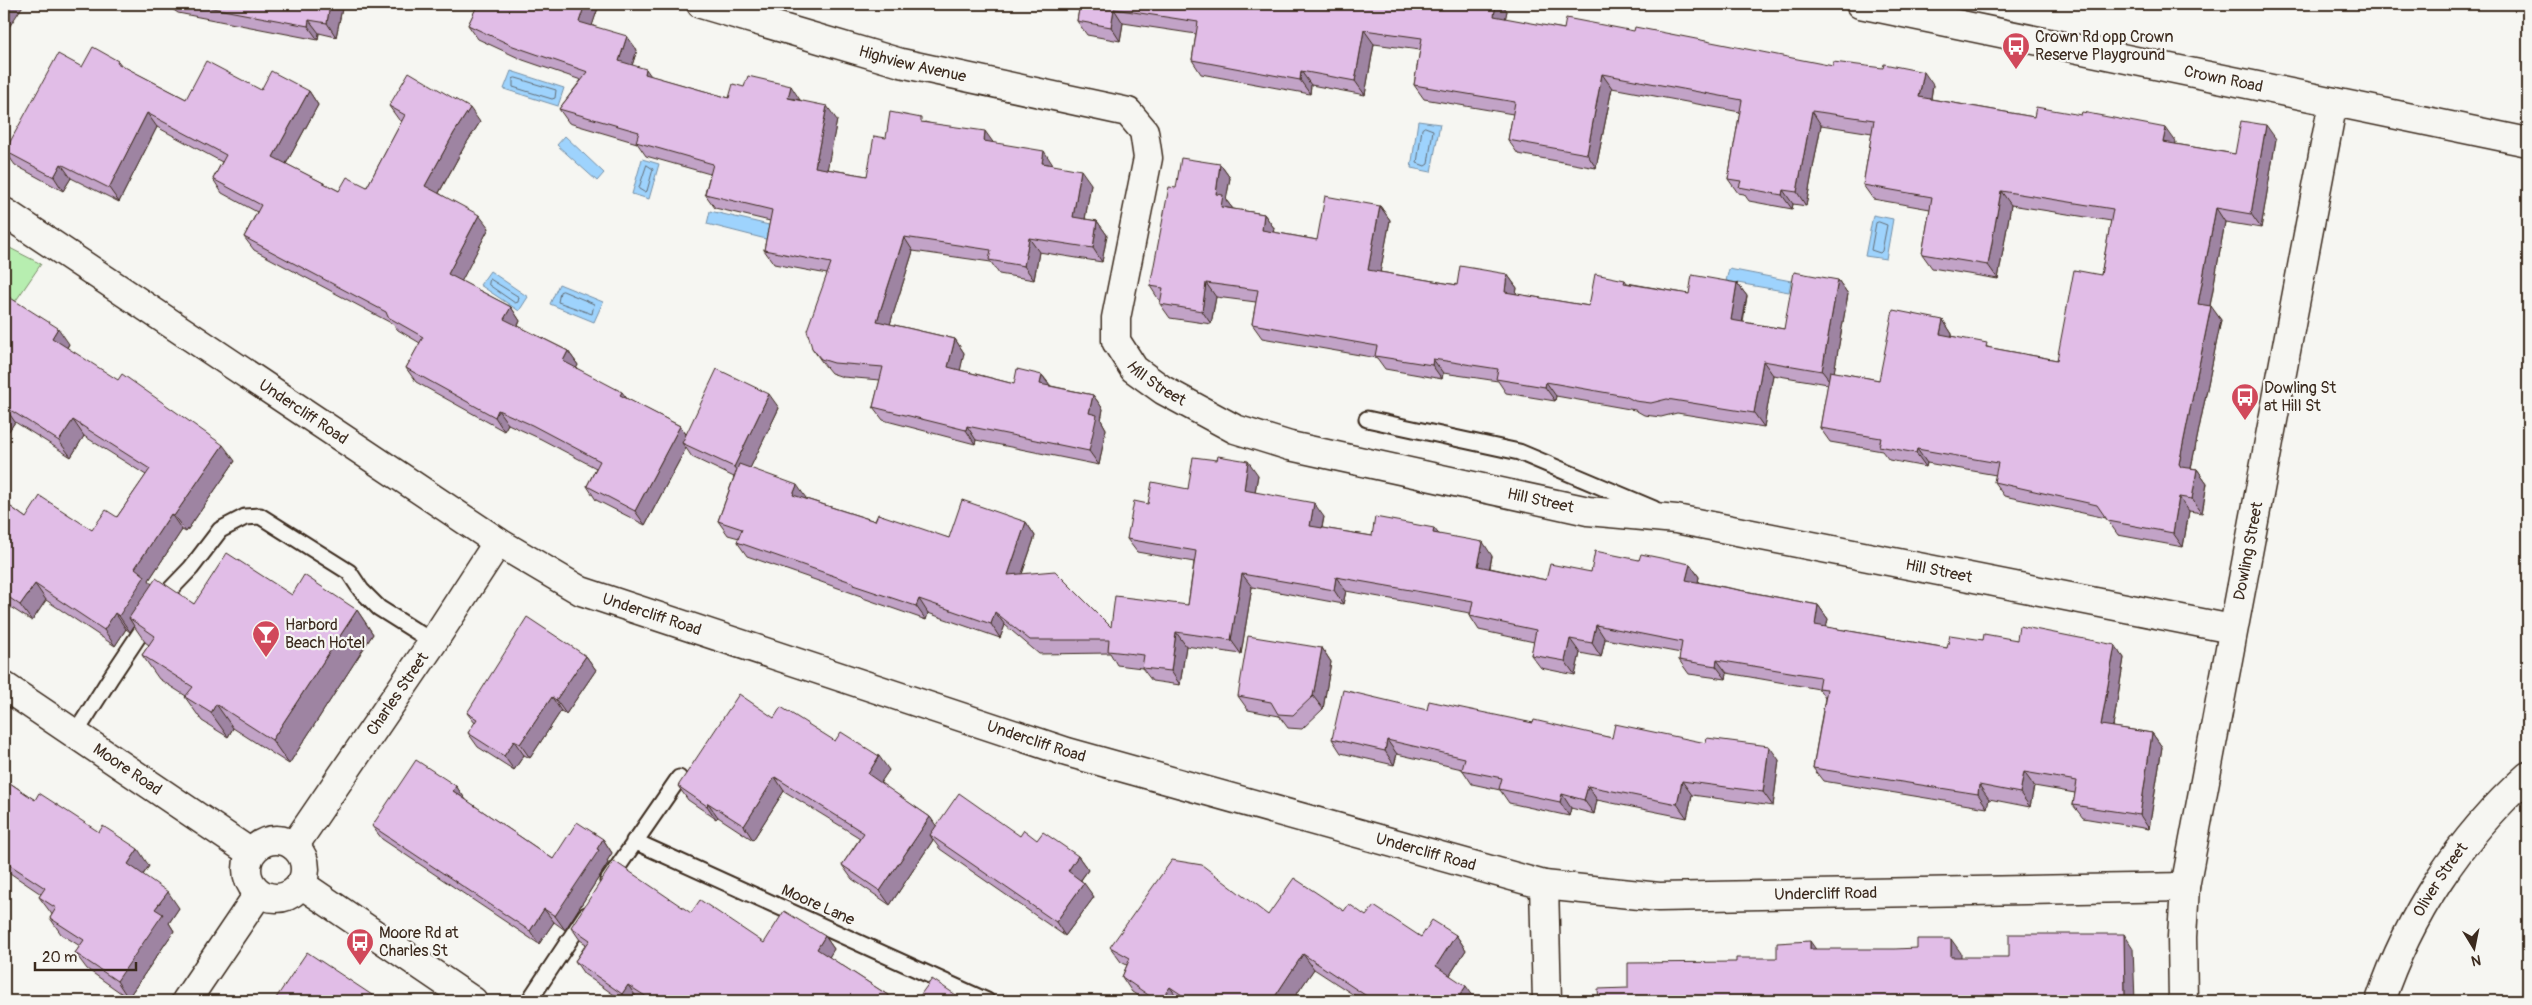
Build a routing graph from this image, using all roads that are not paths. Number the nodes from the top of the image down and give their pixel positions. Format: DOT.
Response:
graph roads {
  1 [pos="701,4"];
  2 [pos="1860,4"];
  3 [pos="2333,102"];
  4 [pos="1128,112"];
  5 [pos="2528,142"];
  6 [pos="4,212"];
  7 [pos="1367,419"];
  8 [pos="1676,518"];
  9 [pos="498,542"];
  10 [pos="2232,629"];
  11 [pos="434,642"];
  12 [pos="4,686"];
  13 [pos="75,734"];
  14 [pos="2528,776"];
  15 [pos="679,778"];
  16 [pos="634,841"];
  17 [pos="294,846"];
  18 [pos="251,853"];
  19 [pos="301,884"];
  20 [pos="1544,885"];
  21 [pos="2185,887"];
  22 [pos="259,893"];
  23 [pos="186,1001"];
  24 [pos="473,1001"];
  25 [pos="529,1001"];
  26 [pos="988,1001"];
  27 [pos="1547,1001"];
  28 [pos="2183,1001"];
  29 [pos="2380,1001"];
  1 -- 4 [label="street, Highview Avenue"];
  2 -- 3 [label="street, Crown Road"];
  3 -- 5 [label="street, Crown Road"];
  3 -- 10 [label="street, Dowling Street"];
  4 -- 8 [label="street, Hill Street"];
  6 -- 9 [label="street, Undercliff Road"];
  7 -- 8 [label="lane"];
  8 -- 10 [label="street, Hill Street"];
  9 -- 11 [label="street, Charles Street"];
  9 -- 20 [label="street, Undercliff Road"];
  10 -- 21 [label="street, Dowling Street"];
  11 -- 13 [label="lane"];
  11 -- 17 [label="street, Charles Street"];
  12 -- 13 [label="street, Moore Road"];
  13 -- 18 [label="street, Moore Road"];
  14 -- 29 [label="street, Oliver Street"];
  15 -- 16 [label="lane"];
  16 -- 25 [label="lane"];
  16 -- 26 [label="lane, Moore Lane"];
  17 -- 18 [label="street"];
  17 -- 19 [label="street"];
  18 -- 22 [label="street"];
  19 -- 22 [label="street"];
  19 -- 24 [label="street"];
  20 -- 21 [label="street, Undercliff Road"];
  20 -- 27 [label="street"];
  21 -- 28 [label="street, Dowling Street"];
  22 -- 23 [label="street"];
}
